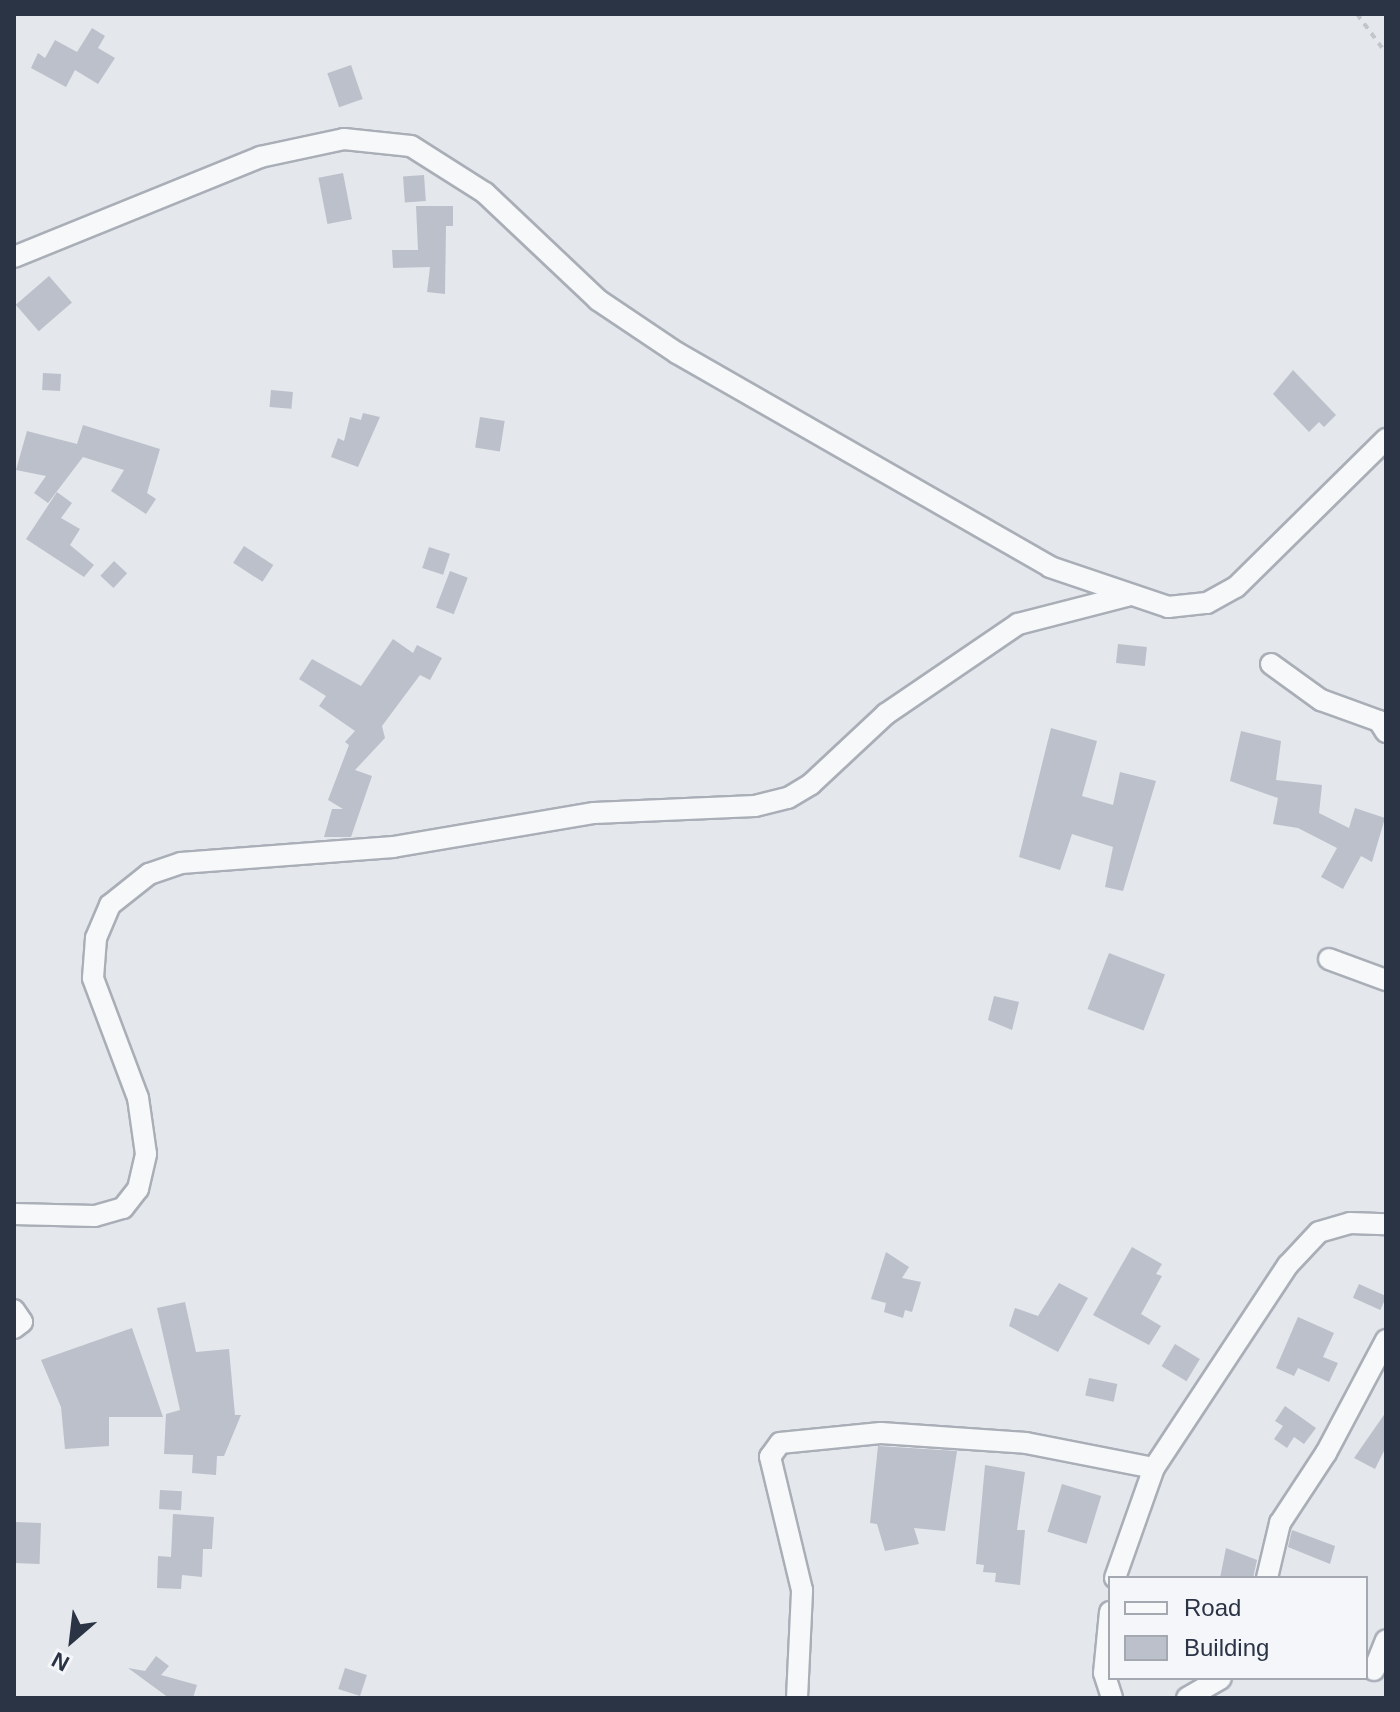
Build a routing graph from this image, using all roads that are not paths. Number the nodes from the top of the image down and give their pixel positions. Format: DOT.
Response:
graph roads {
  1 [pos="14,257"];
  2 [pos="1386,439"];
  3 [pos="1129,596"];
  4 [pos="1271,664"];
  5 [pos="1386,732"];
  6 [pos="1329,959"];
  7 [pos="1386,980"];
  8 [pos="14,1214"];
  9 [pos="1386,1224"];
  10 [pos="14,1310"];
  11 [pos="14,1328"];
  12 [pos="1386,1340"];
  13 [pos="1154,1468"];
  14 [pos="1116,1576"];
  15 [pos="1267,1576"];
  16 [pos="1108,1632"];
  17 [pos="1386,1640"];
  18 [pos="1375,1670"];
  19 [pos="1218,1680"];
  20 [pos="797,1698"];
  21 [pos="1112,1698"];
  22 [pos="1187,1698"];
  1 -- 3 [label="street"];
  2 -- 3 [label="street"];
  3 -- 8 [label="street"];
  4 -- 5 [label="street"];
  6 -- 7 [label="street"];
  9 -- 13 [label="street"];
  10 -- 11 [label="street"];
  12 -- 15 [label="street"];
  13 -- 14 [label="street"];
  13 -- 20 [label="street"];
  16 -- 21 [label="street"];
  17 -- 18 [label="street"];
  19 -- 22 [label="street"];
}
